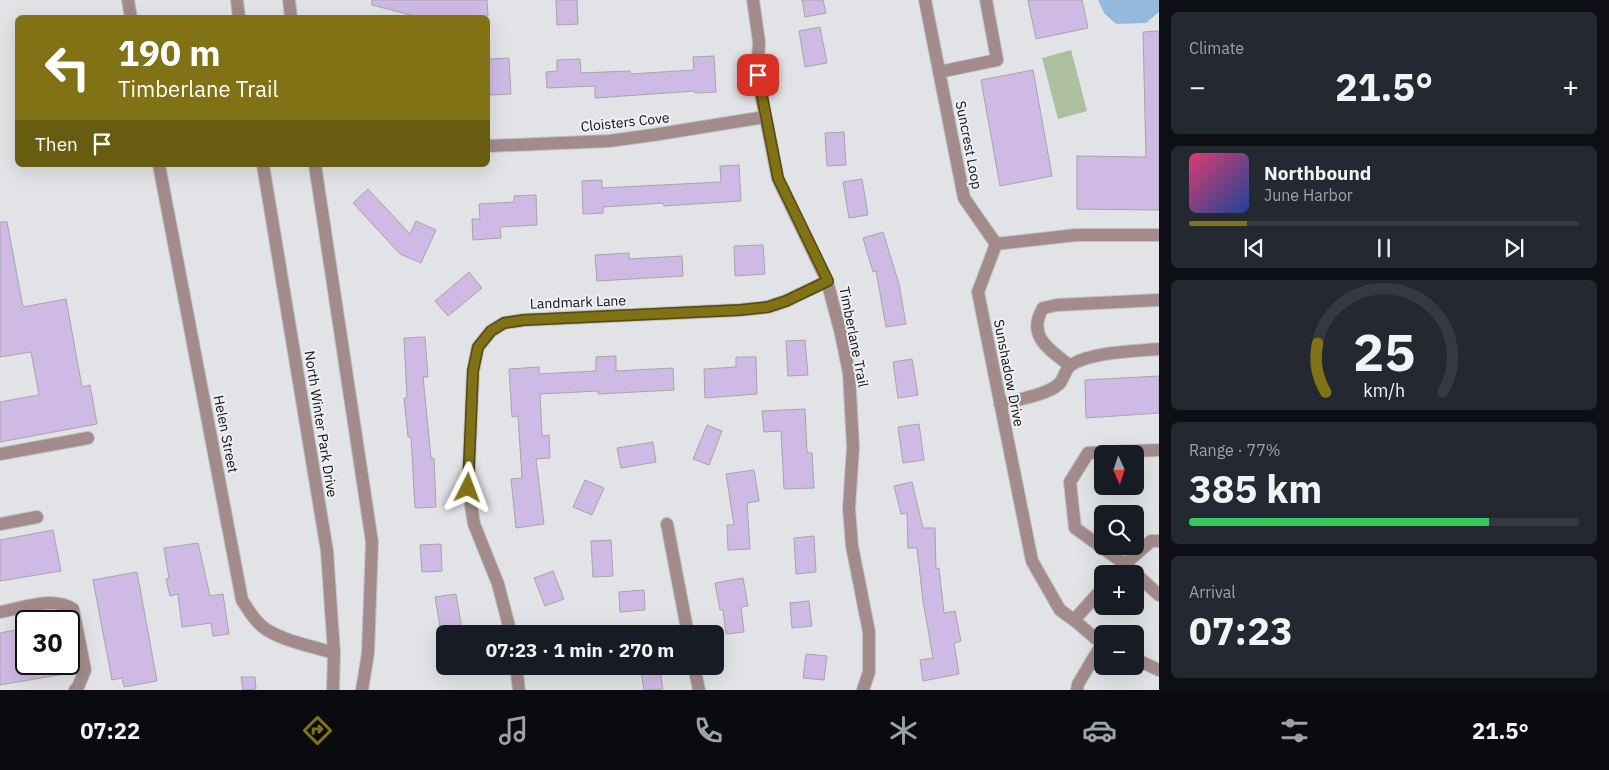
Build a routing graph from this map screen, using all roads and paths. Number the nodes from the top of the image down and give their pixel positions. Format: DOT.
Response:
graph roads {
  1 [pos="128,0"];
  2 [pos="236,0"];
  3 [pos="288,0"];
  4 [pos="753,0"];
  5 [pos="925,0"];
  6 [pos="986,0"];
  7 [pos="130,15"];
  8 [pos="238,15"];
  9 [pos="291,15"];
  10 [pos="939,72"];
  11 [pos="765,117"];
  12 [pos="490,146"];
  13 [pos="159,167"];
  14 [pos="263,167"];
  15 [pos="315,167"];
  16 [pos="1159,235"];
  17 [pos="996,244"];
  18 [pos="828,281"];
  19 [pos="1159,300"];
  20 [pos="1159,349"];
  21 [pos="1069,366"];
  22 [pos="1000,404"];
  23 [pos="88,438"];
  24 [pos="1159,450"];
  25 [pos="0,454"];
  26 [pos="37,517"];
  27 [pos="0,524"];
  28 [pos="667,524"];
  29 [pos="1159,541"];
  30 [pos="1117,565"];
  31 [pos="1125,565"];
  32 [pos="1144,585"];
  33 [pos="1159,595"];
  34 [pos="1094,598"];
  35 [pos="0,612"];
  36 [pos="1074,620"];
  37 [pos="508,625"];
  38 [pos="686,625"];
  39 [pos="1094,637"];
  40 [pos="334,653"];
  41 [pos="1094,657"];
  42 [pos="1144,663"];
  43 [pos="1159,670"];
  44 [pos="517,675"];
  45 [pos="696,675"];
  46 [pos="75,690"];
  47 [pos="333,690"];
  48 [pos="362,690"];
  49 [pos="519,690"];
  50 [pos="699,690"];
  51 [pos="863,690"];
  52 [pos="1076,690"];
  1 -- 7 [label="street"];
  2 -- 8 [label="street"];
  3 -- 9 [label="street"];
  4 -- 11 [label="street, Timberlane Trail"];
  5 -- 10 [label="street, Suncrest Loop"];
  6 -- 10 [label="street"];
  10 -- 17 [label="street, Suncrest Loop"];
  11 -- 12 [label="street, Cloisters Cove"];
  11 -- 18 [label="street, Timberlane Trail"];
  13 -- 40 [label="street, Helen Street"];
  14 -- 40 [label="street, North Winter Park Drive"];
  15 -- 48 [label="street"];
  16 -- 17 [label="street"];
  17 -- 22 [label="street, Sunshadow Drive"];
  18 -- 37 [label="street, Landmark Lane"];
  18 -- 51 [label="street, Timberlane Trail"];
  19 -- 21 [label="street"];
  20 -- 21 [label="street"];
  21 -- 22 [label="street"];
  22 -- 36 [label="street, Sunshadow Drive"];
  23 -- 25 [label="street"];
  24 -- 30 [label="street"];
  26 -- 27 [label="street"];
  28 -- 38 [label="street"];
  29 -- 31 [label="street"];
  32 -- 33 [label="street"];
  34 -- 36 [label="street"];
  35 -- 46 [label="street"];
  36 -- 39 [label="street, Sunshadow Drive"];
  40 -- 47 [label="street, North Winter Park Drive"];
  41 -- 52 [label="street"];
  42 -- 43 [label="street"];
  44 -- 49 [label="street"];
  45 -- 50 [label="street"];
}
